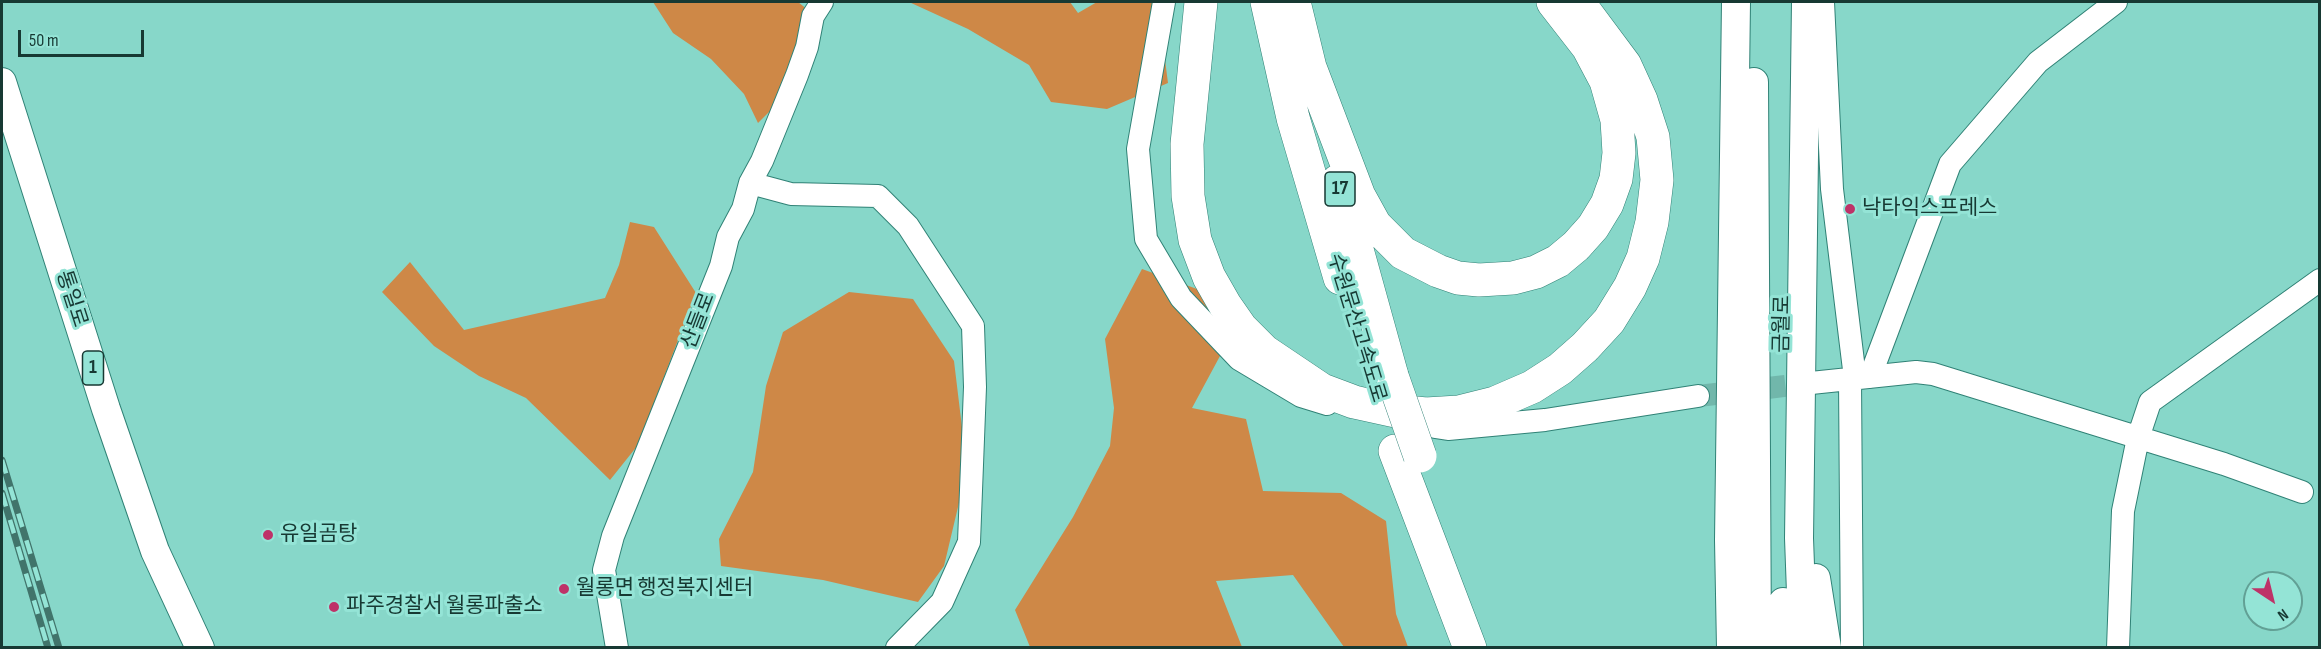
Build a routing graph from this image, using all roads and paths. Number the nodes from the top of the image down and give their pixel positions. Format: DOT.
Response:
graph roads {
  1 [pos="822,2"];
  2 [pos="1164,2"];
  3 [pos="1201,2"];
  4 [pos="1268,2"];
  5 [pos="1294,2"];
  6 [pos="1553,2"];
  7 [pos="1578,2"];
  8 [pos="1736,2"];
  9 [pos="1754,2"];
  10 [pos="1788,2"];
  11 [pos="1806,2"];
  12 [pos="1823,2"];
  13 [pos="2116,2"];
  14 [pos="1308,62"];
  15 [pos="2,82"];
  16 [pos="2,141"];
  17 [pos="750,183"];
  18 [pos="2319,280"];
  19 [pos="1381,374"];
  20 [pos="1858,378"];
  21 [pos="1811,383"];
  22 [pos="1698,396"];
  23 [pos="2138,438"];
  24 [pos="1407,454"];
  25 [pos="2302,492"];
  26 [pos="1799,538"];
  27 [pos="1729,540"];
  28 [pos="181,648"];
  29 [pos="200,648"];
  30 [pos="617,648"];
  31 [pos="897,648"];
  32 [pos="1470,648"];
  33 [pos="1493,648"];
  34 [pos="1712,648"];
  35 [pos="1731,648"];
  36 [pos="1757,648"];
  37 [pos="1783,648"];
  38 [pos="1803,648"];
  39 [pos="1827,648"];
  40 [pos="1852,648"];
  41 [pos="2118,648"];
  1 -- 17 [label="street, 산들로"];
  2 -- 22 [label="street"];
  3 -- 7 [label="highway"];
  4 -- 19 [label="highway, 수원문산고속도로 / 17"];
  5 -- 14 [label="highway, 수원문산고속도로 / 17"];
  6 -- 14 [label="highway"];
  8 -- 27 [label="main road"];
  9 -- 36 [label="main road, 금월로"];
  10 -- 37 [label="main road, 금월로"];
  11 -- 26 [label="main road"];
  12 -- 20 [label="street"];
  13 -- 20 [label="street"];
  14 -- 19 [label="highway, 수원문산고속도로 / 17"];
  15 -- 29 [label="main road, 통일로 / 1"];
  16 -- 28 [label="main road, 통일로 / 1"];
  17 -- 30 [label="street, 산들로"];
  17 -- 31 [label="street"];
  18 -- 23 [label="street"];
  19 -- 24 [label="highway, 수원문산고속도로 / 17, bridge"];
  20 -- 21 [label="street"];
  20 -- 23 [label="street"];
  20 -- 40 [label="street"];
  23 -- 25 [label="street"];
  23 -- 41 [label="street"];
  24 -- 32 [label="highway, 수원문산고속도로 / 17"];
  24 -- 33 [label="highway, 수원문산고속도로 / 17"];
  26 -- 38 [label="main road"];
  26 -- 39 [label="main road"];
  27 -- 34 [label="main road"];
  27 -- 35 [label="main road"];
}
